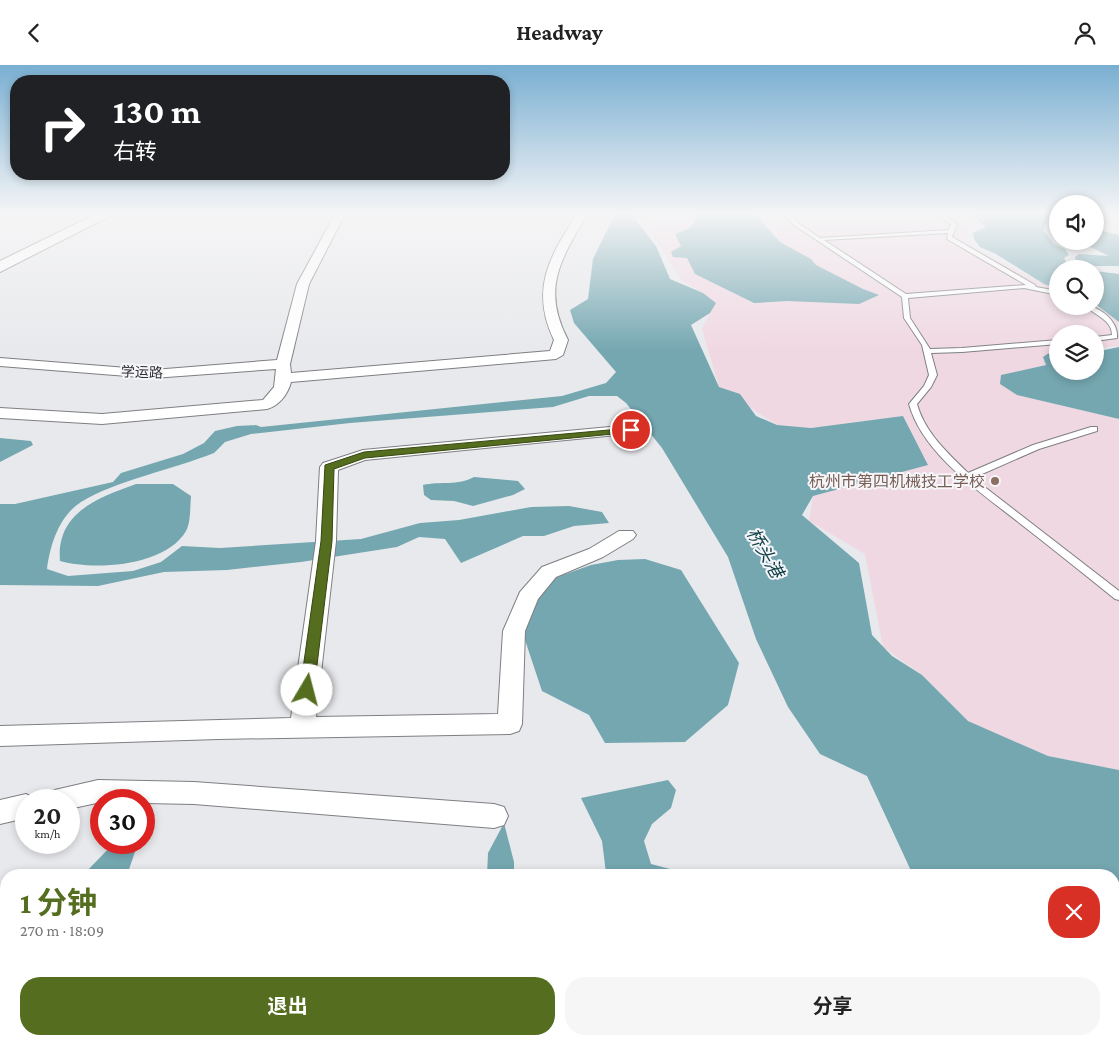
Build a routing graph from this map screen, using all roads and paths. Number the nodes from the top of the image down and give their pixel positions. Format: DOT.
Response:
graph roads {
  1 [pos="15,260"];
  2 [pos="318,260"];
  3 [pos="555,260"];
  4 [pos="851,260"];
  5 [pos="986,260"];
  6 [pos="0,267"];
  7 [pos="1034,287"];
  8 [pos="1049,291"];
  9 [pos="906,296"];
  10 [pos="1101,315"];
  11 [pos="1104,338"];
  12 [pos="1049,343"];
  13 [pos="927,351"];
  14 [pos="7,363"];
  15 [pos="284,371"];
  16 [pos="0,372"];
  17 [pos="0,413"];
  18 [pos="1094,429"];
  19 [pos="631,430"];
  20 [pos="967,477"];
  21 [pos="626,535"];
  22 [pos="1119,596"];
  23 [pos="302,728"];
  24 [pos="0,736"];
  25 [pos="80,795"];
  26 [pos="15,809"];
  27 [pos="0,812"];
  28 [pos="494,816"];
  1 -- 6 [label="main road"];
  2 -- 15 [label="street"];
  3 -- 15 [label="street, 学运路"];
  4 -- 9 [label="lane"];
  5 -- 7 [label="lane"];
  7 -- 8 [label="lane"];
  7 -- 9 [label="lane"];
  9 -- 13 [label="lane"];
  10 -- 11 [label="lane"];
  12 -- 13 [label="lane"];
  13 -- 20 [label="lane"];
  14 -- 15 [label="street, 学运路"];
  14 -- 16 [label="street"];
  15 -- 17 [label="street"];
  18 -- 20 [label="lane"];
  19 -- 23 [label="street"];
  20 -- 22 [label="lane"];
  21 -- 23 [label="street"];
  23 -- 24 [label="street"];
  25 -- 28 [label="street"];
  26 -- 27 [label="street"];
}
